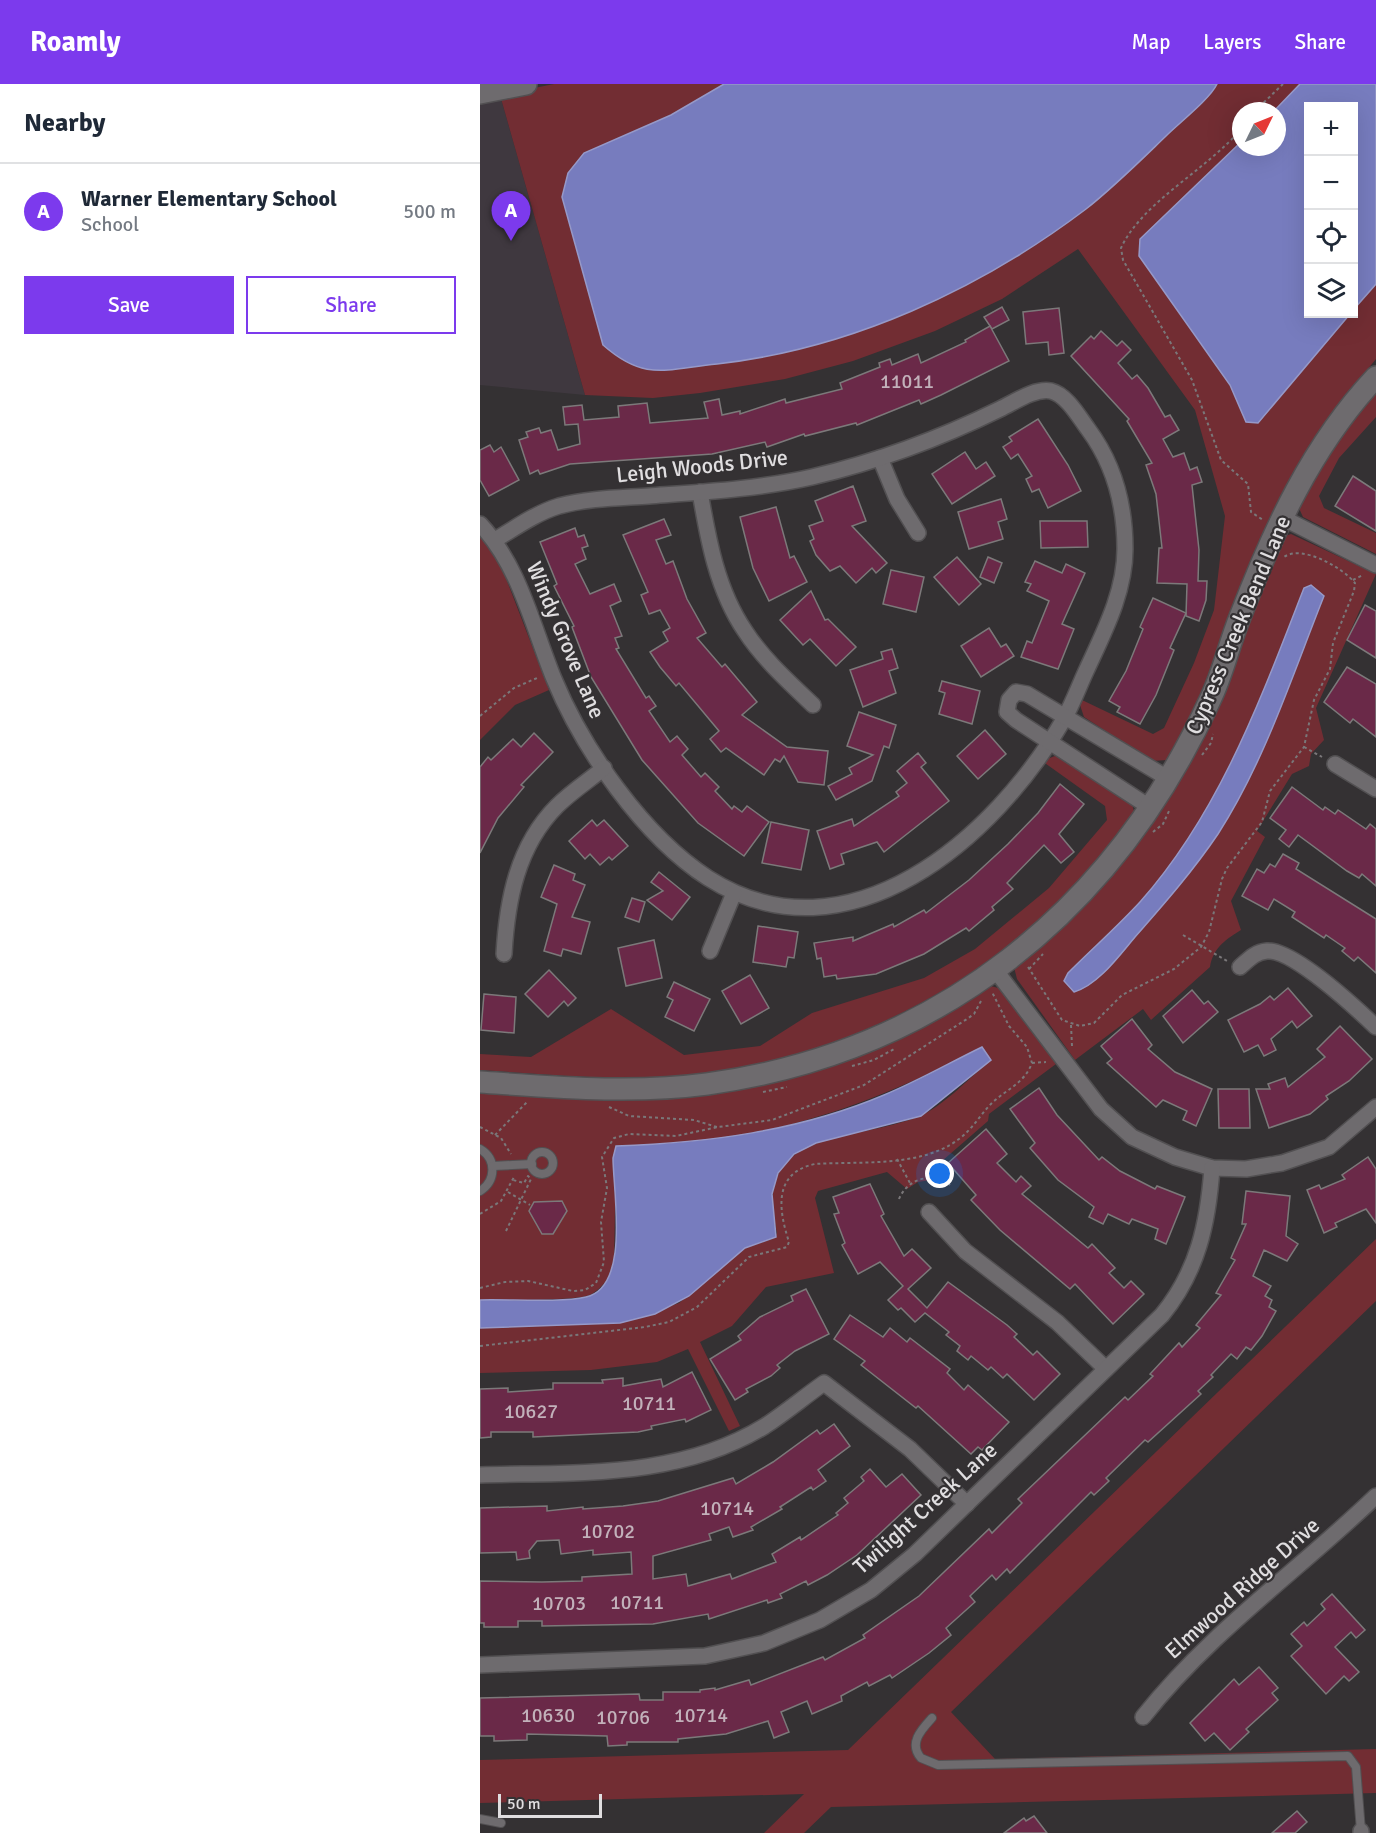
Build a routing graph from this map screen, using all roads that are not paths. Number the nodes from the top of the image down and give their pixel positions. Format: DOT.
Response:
graph roads {
  1 [pos="526,84"];
  2 [pos="480,93"];
  3 [pos="1376,377"];
  4 [pos="1050,391"];
  5 [pos="880,458"];
  6 [pos="700,492"];
  7 [pos="1279,523"];
  8 [pos="480,524"];
  9 [pos="918,533"];
  10 [pos="495,540"];
  11 [pos="1376,565"];
  12 [pos="813,705"];
  13 [pos="1064,718"];
  14 [pos="1048,742"];
  15 [pos="1335,765"];
  16 [pos="603,768"];
  17 [pos="1169,779"];
  18 [pos="1376,789"];
  19 [pos="1161,806"];
  20 [pos="734,892"];
  21 [pos="710,951"];
  22 [pos="504,954"];
  23 [pos="1240,967"];
  24 [pos="992,980"];
  25 [pos="1376,1027"];
  26 [pos="480,1082"];
  27 [pos="1376,1107"];
  28 [pos="480,1149"];
  29 [pos="532,1164"];
  30 [pos="493,1166"];
  31 [pos="1212,1168"];
  32 [pos="480,1191"];
  33 [pos="929,1212"];
  34 [pos="1106,1369"];
  35 [pos="480,1475"];
  36 [pos="1376,1496"];
  37 [pos="967,1504"];
  38 [pos="480,1665"];
  39 [pos="1143,1717"];
  40 [pos="932,1718"];
  41 [pos="480,1819"];
  42 [pos="501,1823"];
  43 [pos="1361,1832"];
  1 -- 2 [label="street"];
  3 -- 7 [label="street, Cypress Creek Bend Lane"];
  4 -- 5 [label="street, Leigh Woods Drive"];
  4 -- 13 [label="street, Windy Grove Lane"];
  5 -- 6 [label="street, Leigh Woods Drive"];
  5 -- 9 [label="street"];
  6 -- 10 [label="street, Leigh Woods Drive"];
  6 -- 12 [label="street"];
  7 -- 11 [label="street"];
  7 -- 17 [label="street, Cypress Creek Bend Lane"];
  8 -- 10 [label="street, Windy Grove Lane"];
  10 -- 16 [label="street, Windy Grove Lane"];
  13 -- 14 [label="street, Windy Grove Lane"];
  13 -- 14 [label="street"];
  13 -- 17 [label="street"];
  14 -- 19 [label="street"];
  14 -- 20 [label="street, Windy Grove Lane"];
  15 -- 18 [label="street"];
  16 -- 20 [label="street, Windy Grove Lane"];
  16 -- 22 [label="street"];
  17 -- 19 [label="street, Cypress Creek Bend Lane"];
  19 -- 24 [label="street, Cypress Creek Bend Lane"];
  20 -- 21 [label="street"];
  23 -- 25 [label="street"];
  24 -- 26 [label="street, Cypress Creek Bend Lane"];
  24 -- 31 [label="street"];
  27 -- 31 [label="street"];
  28 -- 30 [label="lane"];
  29 -- 30 [label="lane"];
  30 -- 32 [label="lane"];
  31 -- 34 [label="street, Twilight Creek Lane"];
  33 -- 34 [label="street"];
  34 -- 37 [label="street, Twilight Creek Lane"];
  35 -- 37 [label="street"];
  36 -- 39 [label="street, Elmwood Ridge Drive"];
  37 -- 38 [label="street, Twilight Creek Lane"];
  40 -- 43 [label="lane"];
  41 -- 42 [label="lane"];
}
